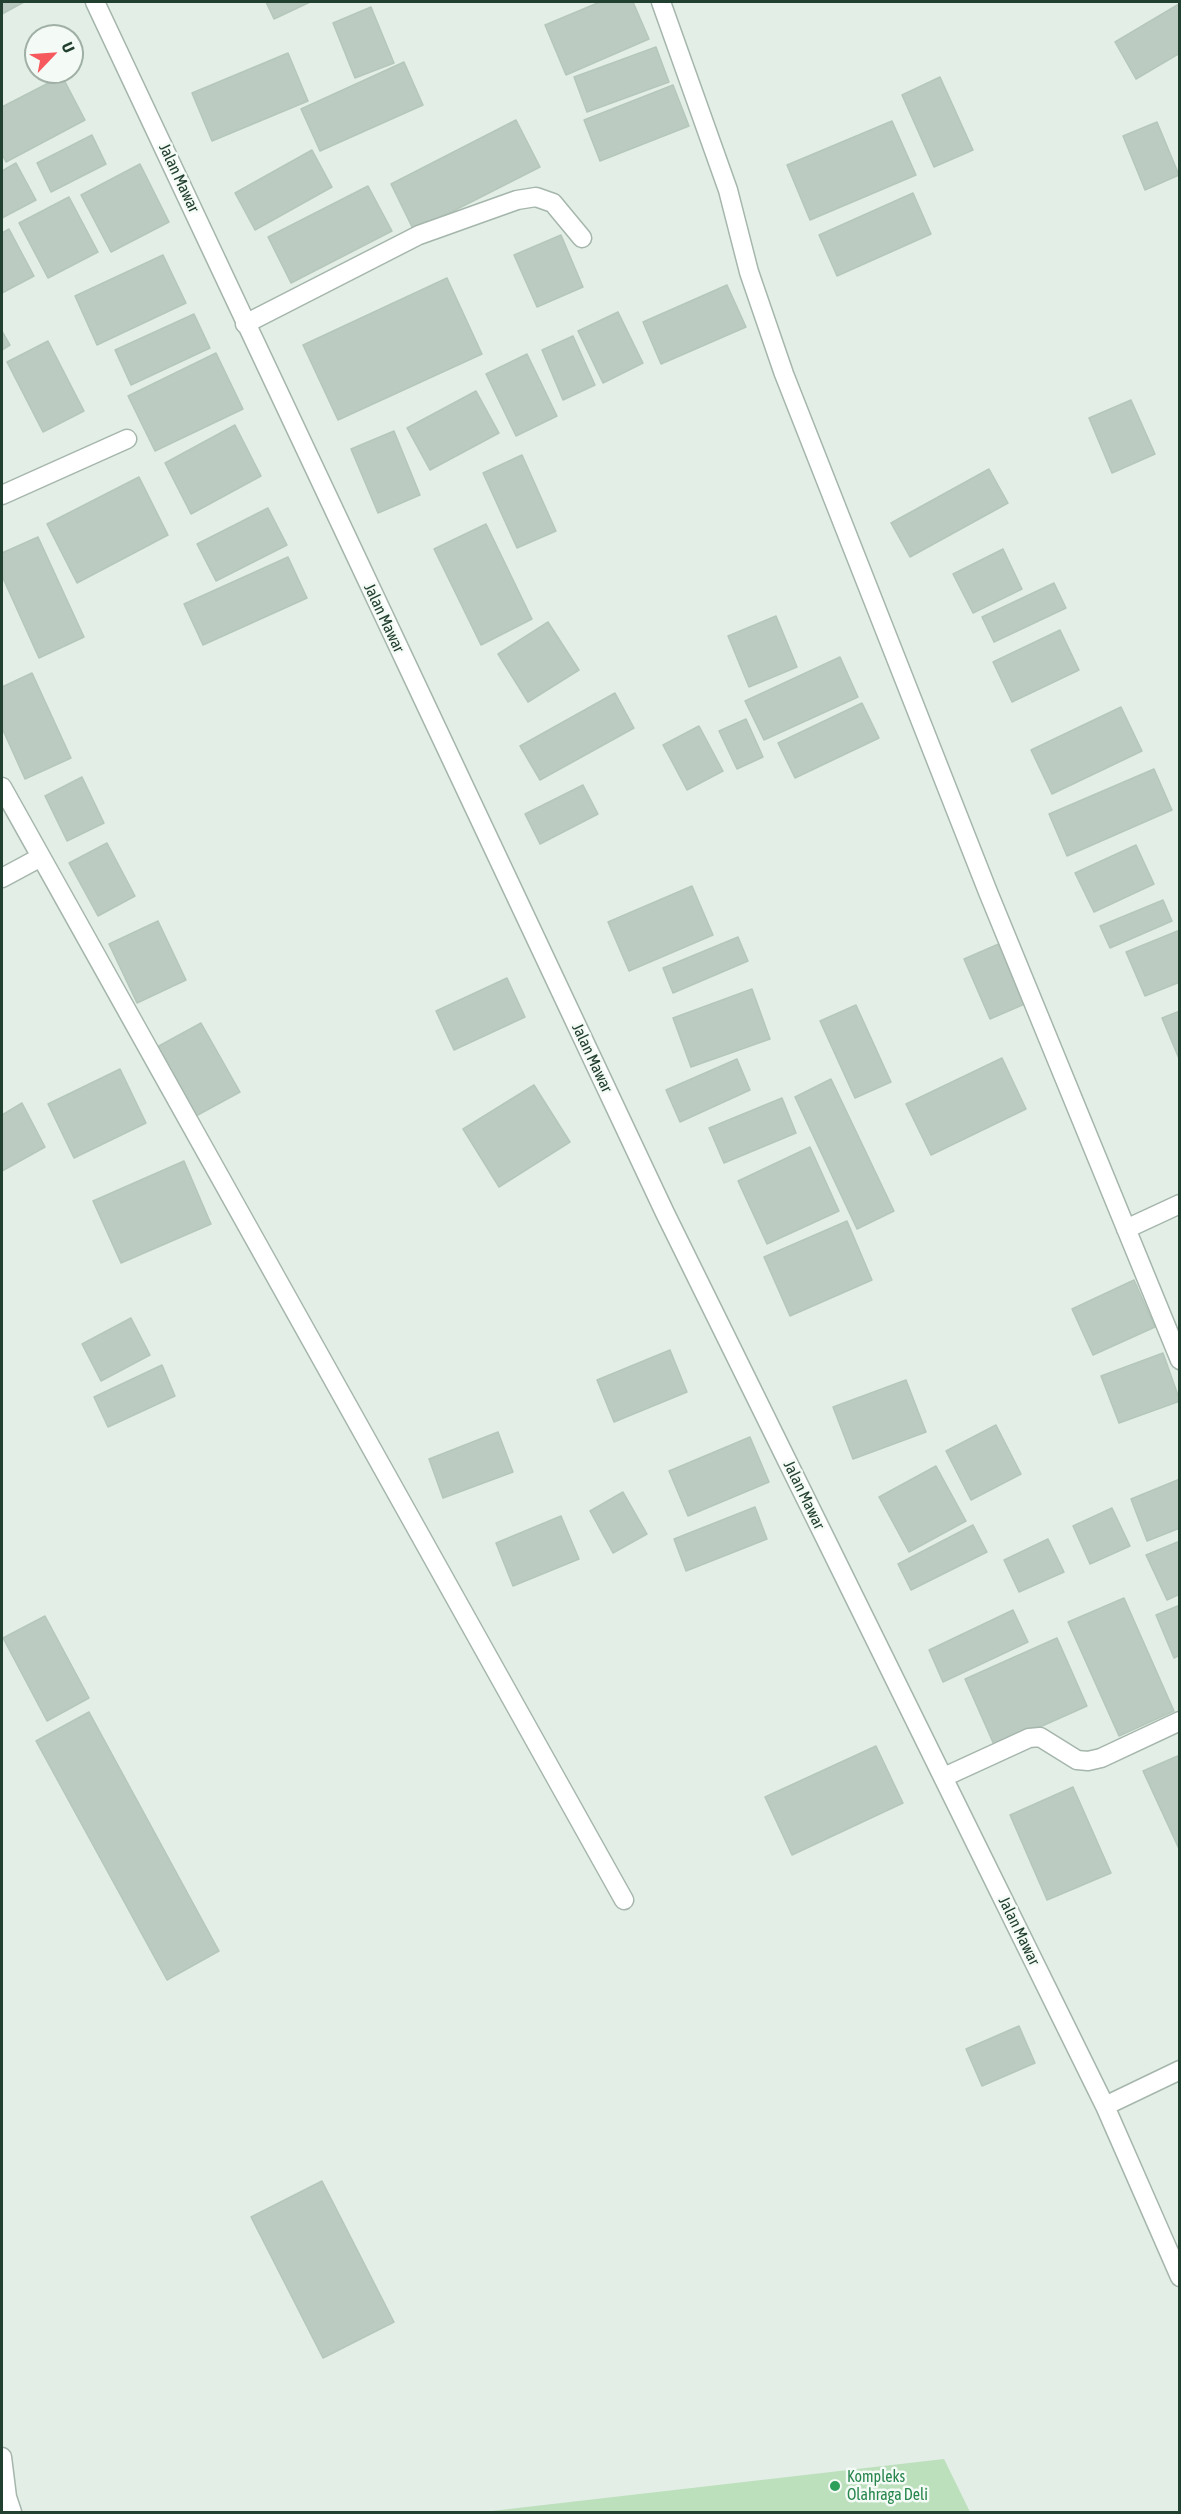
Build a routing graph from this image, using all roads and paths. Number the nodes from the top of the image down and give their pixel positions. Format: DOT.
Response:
graph roads {
  1 [pos="95,2"];
  2 [pos="661,2"];
  3 [pos="582,238"];
  4 [pos="245,324"];
  5 [pos="127,439"];
  6 [pos="2,495"];
  7 [pos="2,787"];
  8 [pos="41,857"];
  9 [pos="2,878"];
  10 [pos="1179,1204"];
  11 [pos="1126,1229"];
  12 [pos="1179,1360"];
  13 [pos="1179,1721"];
  14 [pos="944,1777"];
  15 [pos="624,1900"];
  16 [pos="1179,2070"];
  17 [pos="1105,2106"];
  18 [pos="1179,2277"];
  19 [pos="2,2457"];
  20 [pos="9,2505"];
  1 -- 4 [label="street, Jalan Mawar"];
  2 -- 11 [label="street"];
  3 -- 4 [label="street"];
  4 -- 14 [label="street, Jalan Mawar"];
  5 -- 6 [label="street"];
  7 -- 8 [label="street"];
  8 -- 9 [label="street"];
  8 -- 15 [label="street"];
  10 -- 11 [label="street"];
  11 -- 12 [label="street"];
  13 -- 14 [label="street"];
  14 -- 17 [label="street, Jalan Mawar"];
  16 -- 17 [label="street"];
  17 -- 18 [label="street, Jalan Mawar"];
  19 -- 20 [label="street"];
}
